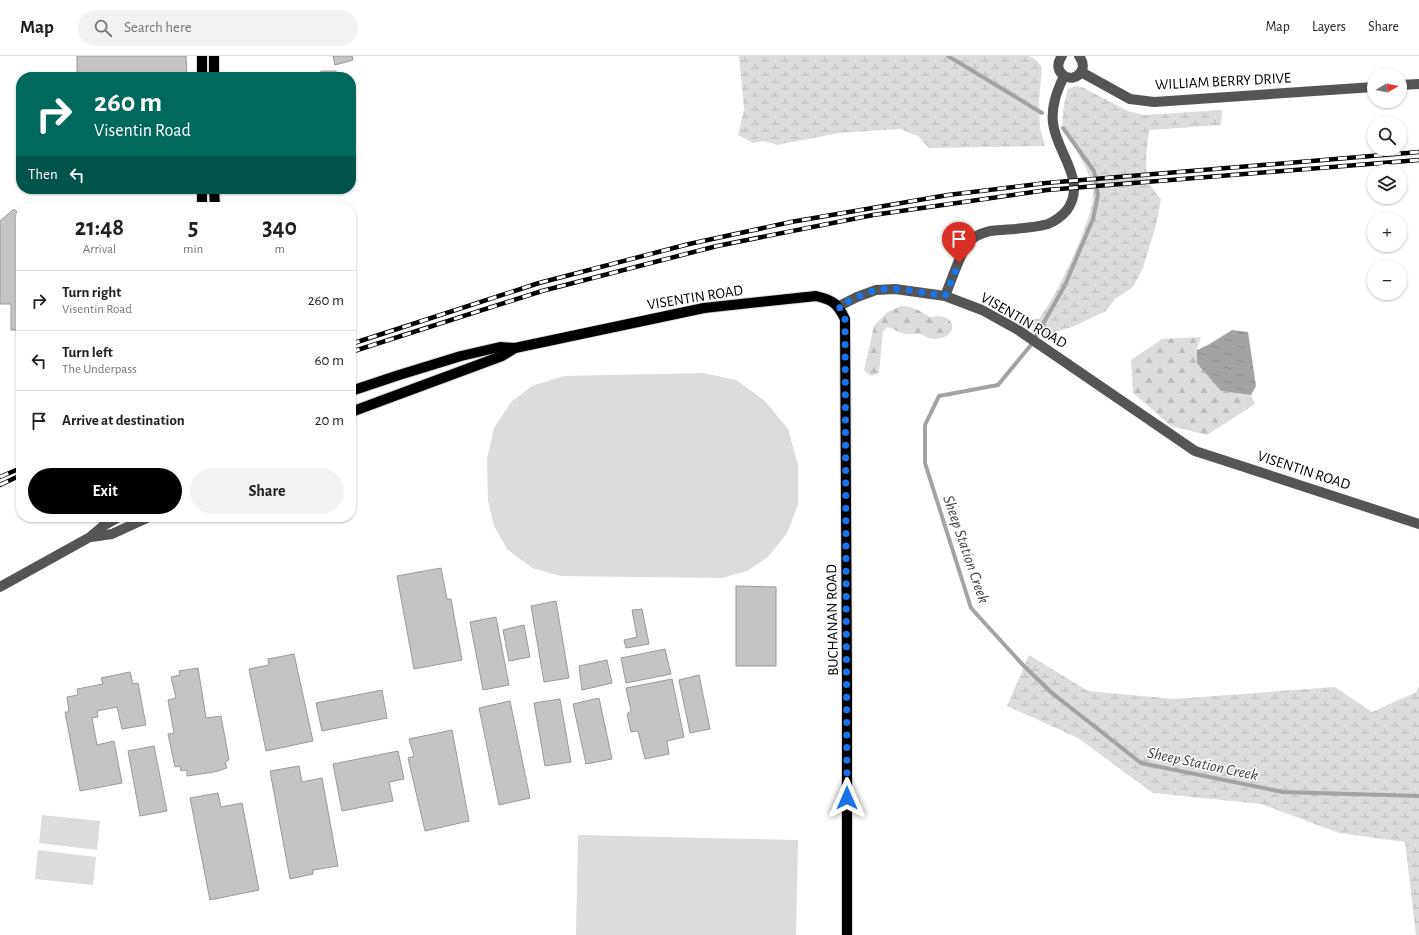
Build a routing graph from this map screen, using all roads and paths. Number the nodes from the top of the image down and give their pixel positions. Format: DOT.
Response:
graph roads {
  1 [pos="202,56"];
  2 [pos="214,56"];
  3 [pos="1079,56"];
  4 [pos="1058,57"];
  5 [pos="202,72"];
  6 [pos="214,72"];
  7 [pos="1081,72"];
  8 [pos="1064,76"];
  9 [pos="1419,84"];
  10 [pos="1407,85"];
  11 [pos="1367,87"];
  12 [pos="945,296"];
  13 [pos="839,306"];
  14 [pos="515,348"];
  15 [pos="356,390"];
  16 [pos="356,410"];
  17 [pos="110,522"];
  18 [pos="138,522"];
  19 [pos="1419,524"];
  20 [pos="90,537"];
  21 [pos="0,587"];
  22 [pos="847,935"];
  1 -- 5 [label="main road"];
  2 -- 6 [label="main road"];
  3 -- 7 [label="street"];
  4 -- 8 [label="street"];
  7 -- 8 [label="street"];
  7 -- 11 [label="street, WILLIAM BERRY DRIVE"];
  8 -- 12 [label="street"];
  9 -- 10 [label="street"];
  12 -- 13 [label="street, VISENTIN ROAD"];
  12 -- 19 [label="street, VISENTIN ROAD"];
  13 -- 14 [label="main road, VISENTIN ROAD"];
  13 -- 22 [label="main road, BUCHANAN ROAD"];
  14 -- 15 [label="main road, VISENTIN ROAD"];
  14 -- 16 [label="main road, VISENTIN ROAD"];
  17 -- 20 [label="street"];
  18 -- 20 [label="street"];
  20 -- 21 [label="street"];
}
